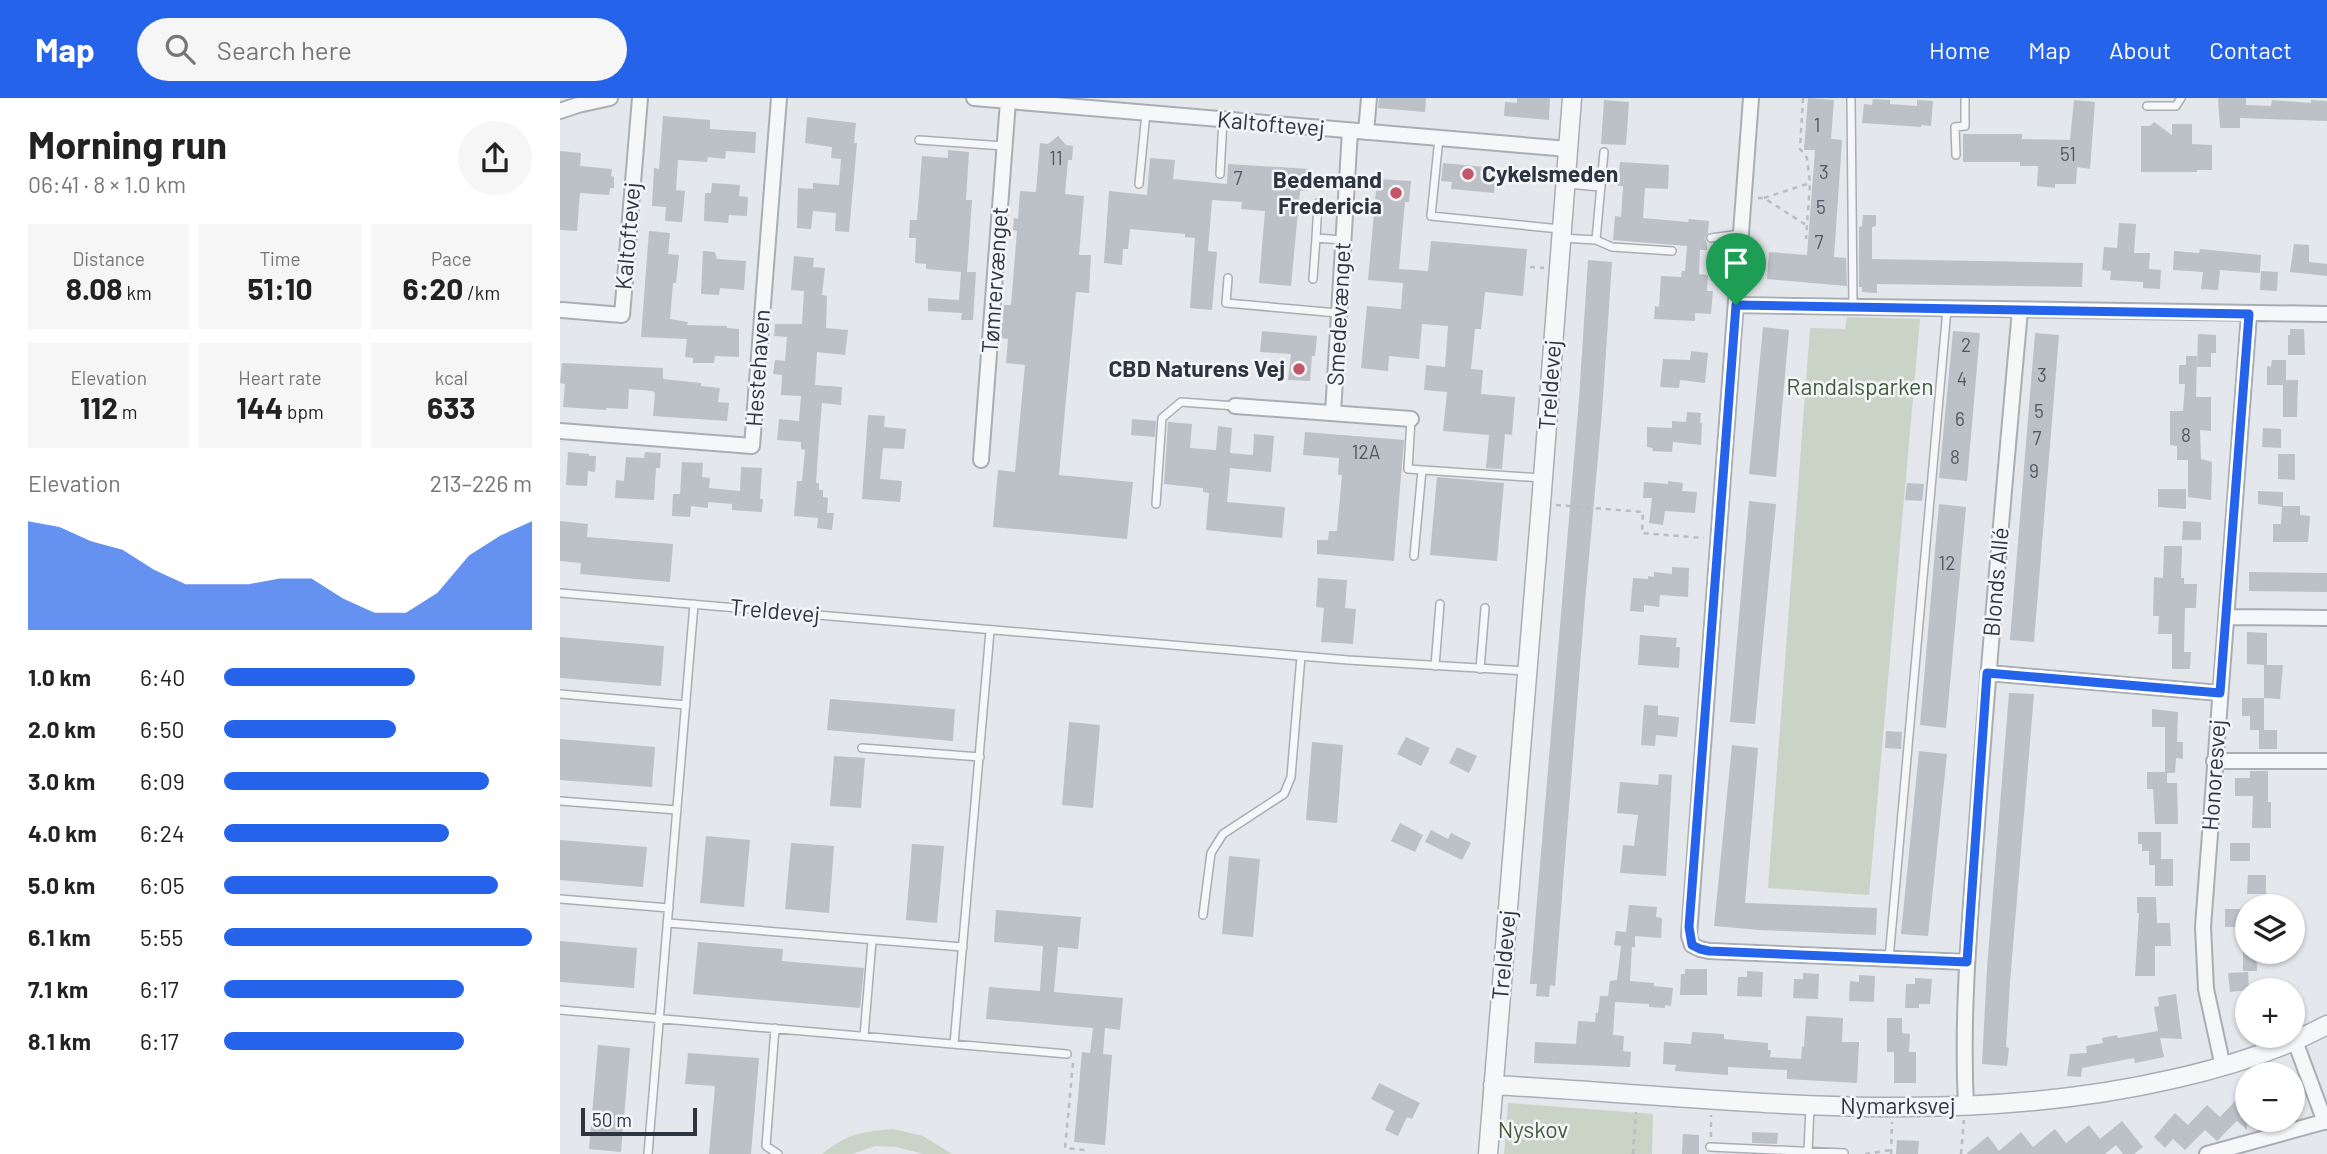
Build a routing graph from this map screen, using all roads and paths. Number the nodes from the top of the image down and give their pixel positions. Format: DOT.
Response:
graph roads {
  1 [pos="610,98"];
  2 [pos="640,98"];
  3 [pos="779,98"];
  4 [pos="974,98"];
  5 [pos="1369,98"];
  6 [pos="1572,98"];
  7 [pos="1751,98"];
  8 [pos="1804,98"];
  9 [pos="1851,98"];
  10 [pos="1965,98"];
  11 [pos="2181,98"];
  12 [pos="1008,101"];
  13 [pos="1061,102"];
  14 [pos="2147,106"];
  15 [pos="560,111"];
  16 [pos="1146,113"];
  17 [pos="1223,120"];
  18 [pos="1350,131"];
  19 [pos="1366,132"];
  20 [pos="1440,138"];
  21 [pos="919,140"];
  22 [pos="1005,146"];
  23 [pos="1568,149"];
  24 [pos="1604,152"];
  25 [pos="1956,155"];
  26 [pos="1220,174"];
  27 [pos="1810,183"];
  28 [pos="1139,184"];
  29 [pos="1565,184"];
  30 [pos="1601,187"];
  31 [pos="1744,197"];
  32 [pos="1764,198"];
  33 [pos="1318,203"];
  34 [pos="1807,225"];
  35 [pos="1561,234"];
  36 [pos="1741,234"];
  37 [pos="1316,238"];
  38 [pos="1711,238"];
  39 [pos="1806,239"];
  40 [pos="1343,240"];
  41 [pos="1596,240"];
  42 [pos="1672,251"];
  43 [pos="1530,267"];
  44 [pos="1549,268"];
  45 [pos="1228,278"];
  46 [pos="1313,279"];
  47 [pos="1736,305"];
  48 [pos="1853,307"];
  49 [pos="1947,309"];
  50 [pos="562,310"];
  51 [pos="2021,310"];
  52 [pos="1339,313"];
  53 [pos="2249,314"];
  54 [pos="2327,314"];
  55 [pos="1235,406"];
  56 [pos="1333,413"];
  57 [pos="1411,418"];
  58 [pos="560,431"];
  59 [pos="981,460"];
  60 [pos="1422,470"];
  61 [pos="1543,478"];
  62 [pos="1541,503"];
  63 [pos="1156,505"];
  64 [pos="1718,539"];
  65 [pos="1414,556"];
  66 [pos="560,593"];
  67 [pos="694,604"];
  68 [pos="1440,604"];
  69 [pos="1485,608"];
  70 [pos="2226,617"];
  71 [pos="2327,618"];
  72 [pos="990,631"];
  73 [pos="1301,656"];
  74 [pos="1435,666"];
  75 [pos="1480,668"];
  76 [pos="1527,671"];
  77 [pos="1987,673"];
  78 [pos="2220,693"];
  79 [pos="560,695"];
  80 [pos="686,705"];
  81 [pos="862,748"];
  82 [pos="979,757"];
  83 [pos="2214,761"];
  84 [pos="2327,761"];
  85 [pos="560,801"];
  86 [pos="677,810"];
  87 [pos="560,899"];
  88 [pos="669,908"];
  89 [pos="1203,915"];
  90 [pos="667,923"];
  91 [pos="872,941"];
  92 [pos="963,947"];
  93 [pos="1889,959"];
  94 [pos="1967,962"];
  95 [pos="560,1010"];
  96 [pos="659,1018"];
  97 [pos="2327,1025"];
  98 [pos="775,1028"];
  99 [pos="864,1036"];
  100 [pos="2305,1036"];
  101 [pos="954,1044"];
  102 [pos="2276,1048"];
  103 [pos="2298,1048"];
  104 [pos="1067,1054"];
  105 [pos="2223,1068"];
  106 [pos="1493,1085"];
  107 [pos="1637,1094"];
  108 [pos="1712,1099"];
  109 [pos="1810,1106"];
  110 [pos="1966,1106"];
  111 [pos="1893,1108"];
  112 [pos="2326,1121"];
  113 [pos="1710,1147"];
  114 [pos="1085,1150"];
  115 [pos="1808,1152"];
  116 [pos="1891,1152"];
  117 [pos="1844,1153"];
  118 [pos="648,1154"];
  119 [pos="778,1154"];
  120 [pos="1488,1154"];
  121 [pos="1633,1154"];
  122 [pos="1865,1154"];
  123 [pos="1961,1154"];
  124 [pos="2207,1154"];
  1 -- 15 [label="street"];
  2 -- 50 [label="street, Kaltoftevej"];
  3 -- 58 [label="street, Hestehaven"];
  4 -- 12 [label="street, Kaltoftevej"];
  5 -- 19 [label="street"];
  6 -- 23 [label="street, Treldevej"];
  7 -- 31 [label="street"];
  8 -- 27 [label="path"];
  9 -- 48 [label="lane"];
  10 -- 25 [label="lane"];
  11 -- 14 [label="lane"];
  12 -- 13 [label="street, Kaltoftevej"];
  12 -- 22 [label="street, Tømrervænget"];
  13 -- 16 [label="street, Kaltoftevej"];
  16 -- 17 [label="street, Kaltoftevej"];
  16 -- 28 [label="lane"];
  17 -- 18 [label="street, Kaltoftevej"];
  17 -- 26 [label="lane"];
  18 -- 19 [label="street, Kaltoftevej"];
  18 -- 40 [label="street, Smedevænget"];
  19 -- 20 [label="street, Kaltoftevej"];
  20 -- 23 [label="street, Kaltoftevej"];
  20 -- 35 [label="lane"];
  21 -- 22 [label="lane"];
  22 -- 59 [label="street, Tømrervænget"];
  23 -- 29 [label="street, Treldevej"];
  24 -- 30 [label="lane"];
  27 -- 32 [label="path"];
  27 -- 34 [label="path"];
  29 -- 30 [label="lane"];
  29 -- 35 [label="street, Treldevej"];
  30 -- 41 [label="lane"];
  31 -- 32 [label="path"];
  31 -- 36 [label="street"];
  32 -- 34 [label="path"];
  33 -- 37 [label="lane"];
  34 -- 39 [label="path"];
  35 -- 41 [label="lane"];
  35 -- 61 [label="street, Treldevej"];
  36 -- 38 [label="lane"];
  36 -- 47 [label="street"];
  37 -- 40 [label="lane"];
  37 -- 46 [label="lane"];
  40 -- 52 [label="street, Smedevænget"];
  41 -- 42 [label="lane"];
  43 -- 44 [label="path"];
  45 -- 52 [label="lane"];
  47 -- 48 [label="street"];
  47 -- 64 [label="street"];
  48 -- 49 [label="street"];
  49 -- 51 [label="street"];
  49 -- 93 [label="lane"];
  51 -- 53 [label="street"];
  51 -- 77 [label="street, Blonds Allé"];
  52 -- 56 [label="street, Smedevænget"];
  53 -- 54 [label="street"];
  53 -- 70 [label="street, Honoresvej"];
  55 -- 56 [label="street, Smedevænget"];
  55 -- 63 [label="lane"];
  56 -- 57 [label="street, Smedevænget"];
  57 -- 60 [label="lane"];
  60 -- 61 [label="lane"];
  60 -- 65 [label="lane"];
  61 -- 62 [label="street, Treldevej"];
  62 -- 64 [label="path"];
  62 -- 76 [label="street, Treldevej"];
  64 -- 93 [label="street"];
  66 -- 67 [label="lane, Treldevej"];
  67 -- 72 [label="lane, Treldevej"];
  67 -- 80 [label="lane"];
  68 -- 74 [label="lane"];
  69 -- 75 [label="lane"];
  70 -- 71 [label="street"];
  70 -- 78 [label="street, Honoresvej"];
  72 -- 73 [label="lane, Treldevej"];
  72 -- 82 [label="lane"];
  73 -- 74 [label="lane, Treldevej"];
  73 -- 89 [label="lane"];
  74 -- 75 [label="lane, Treldevej"];
  75 -- 76 [label="lane, Treldevej"];
  76 -- 106 [label="street, Treldevej"];
  77 -- 78 [label="street"];
  77 -- 94 [label="street, Blonds Allé"];
  78 -- 83 [label="street, Honoresvej"];
  79 -- 80 [label="lane"];
  80 -- 86 [label="lane"];
  81 -- 82 [label="lane"];
  82 -- 92 [label="lane"];
  83 -- 84 [label="street"];
  83 -- 105 [label="street, Honoresvej"];
  85 -- 86 [label="lane"];
  86 -- 88 [label="lane"];
  87 -- 88 [label="lane"];
  88 -- 90 [label="lane"];
  90 -- 91 [label="lane"];
  90 -- 96 [label="lane"];
  91 -- 92 [label="lane"];
  91 -- 99 [label="lane"];
  92 -- 101 [label="lane"];
  93 -- 94 [label="street"];
  94 -- 110 [label="street, Blonds Allé"];
  95 -- 96 [label="lane"];
  96 -- 98 [label="lane"];
  96 -- 118 [label="lane"];
  97 -- 100 [label="street, Nymarksvej"];
  98 -- 99 [label="lane"];
  98 -- 119 [label="lane"];
  99 -- 101 [label="lane"];
  101 -- 104 [label="lane"];
  102 -- 105 [label="street, Nymarksvej"];
  103 -- 112 [label="street"];
  104 -- 114 [label="path"];
  105 -- 110 [label="street, Nymarksvej"];
  106 -- 107 [label="street, Nymarksvej"];
  106 -- 120 [label="street, Treldevej"];
  107 -- 108 [label="street, Nymarksvej"];
  107 -- 121 [label="path"];
  108 -- 109 [label="street, Nymarksvej"];
  108 -- 113 [label="path"];
  109 -- 111 [label="street, Nymarksvej"];
  109 -- 115 [label="lane"];
  110 -- 111 [label="street, Nymarksvej"];
  110 -- 123 [label="path"];
  111 -- 116 [label="path"];
  112 -- 124 [label="street"];
  113 -- 115 [label="lane"];
  115 -- 117 [label="lane"];
  116 -- 122 [label="path"];
}
